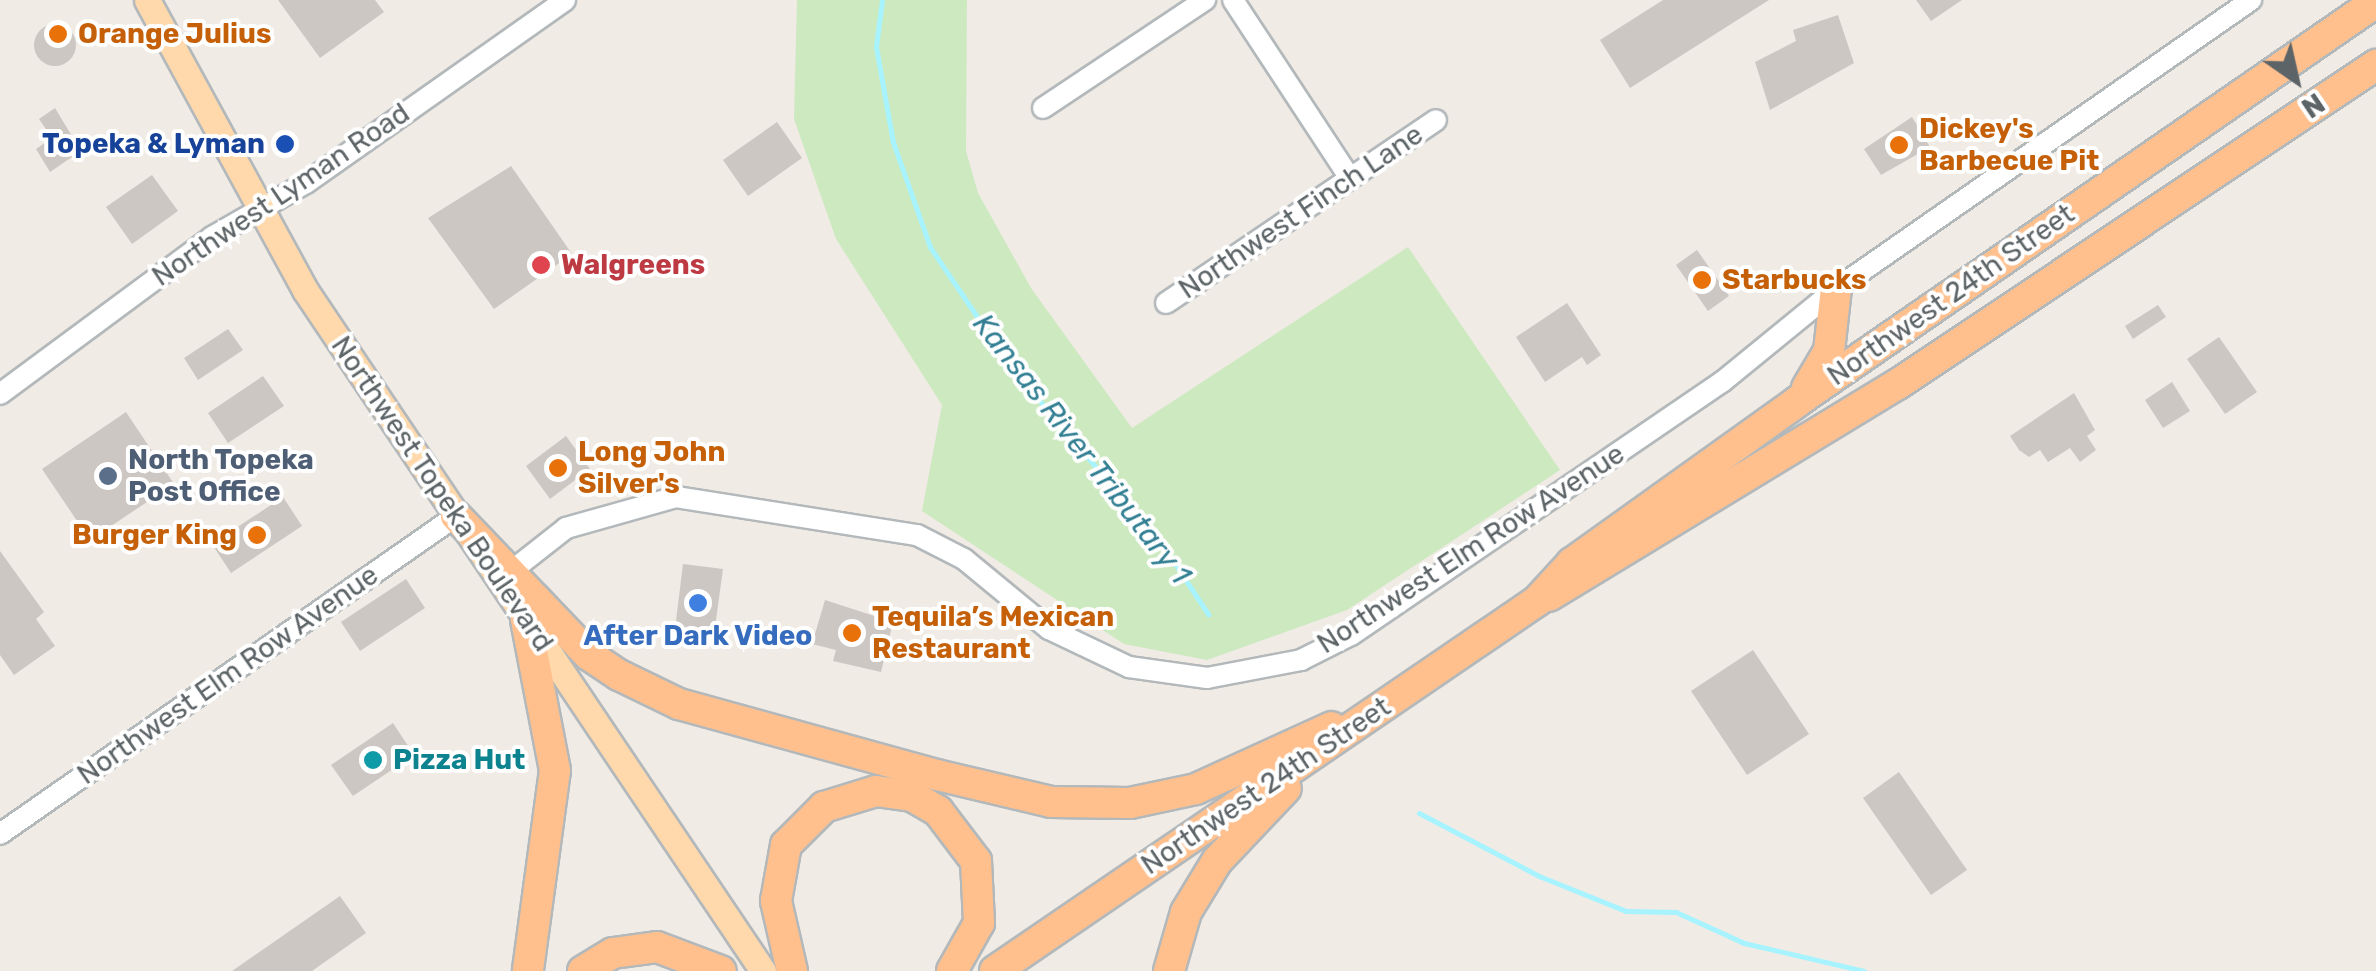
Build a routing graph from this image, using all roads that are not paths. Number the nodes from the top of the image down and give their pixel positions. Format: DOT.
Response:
graph roads {
  1 [pos="147,0"];
  2 [pos="566,0"];
  3 [pos="1206,0"];
  4 [pos="1234,0"];
  5 [pos="2251,0"];
  6 [pos="2376,2"];
  7 [pos="2376,65"];
  8 [pos="1043,108"];
  9 [pos="1436,120"];
  10 [pos="1350,178"];
  11 [pos="258,211"];
  12 [pos="1836,289"];
  13 [pos="1166,303"];
  14 [pos="0,394"];
  15 [pos="1798,401"];
  16 [pos="456,516"];
  17 [pos="504,576"];
  18 [pos="1537,600"];
  19 [pos="526,620"];
  20 [pos="1373,712"];
  21 [pos="1332,740"];
  22 [pos="0,834"];
  23 [pos="528,971"];
  24 [pos="583,971"];
  25 [pos="721,971"];
  26 [pos="763,971"];
  27 [pos="792,971"];
  28 [pos="952,971"];
  29 [pos="995,971"];
  30 [pos="1170,971"];
  1 -- 11 [label="main road, Northwest Topeka Boulevard"];
  2 -- 11 [label="street, Northwest Lyman Road"];
  3 -- 8 [label="street"];
  4 -- 10 [label="street"];
  5 -- 12 [label="street, Northwest Elm Row Avenue"];
  6 -- 15 [label="highway, Northwest 24th Street"];
  7 -- 18 [label="highway, Northwest 24th Street"];
  9 -- 10 [label="street, Northwest Finch Lane"];
  10 -- 13 [label="street, Northwest Finch Lane"];
  11 -- 14 [label="street, Northwest Lyman Road"];
  11 -- 16 [label="main road, Northwest Topeka Boulevard"];
  12 -- 15 [label="highway"];
  12 -- 17 [label="street, Northwest Elm Row Avenue"];
  15 -- 18 [label="highway, Northwest 24th Street"];
  16 -- 17 [label="highway"];
  16 -- 22 [label="street, Northwest Elm Row Avenue"];
  17 -- 19 [label="main road, Northwest Topeka Boulevard"];
  17 -- 20 [label="highway"];
  18 -- 20 [label="highway, Northwest 24th Street"];
  19 -- 23 [label="highway"];
  19 -- 26 [label="main road, Northwest Topeka Boulevard"];
  20 -- 21 [label="highway, Northwest 24th Street"];
  21 -- 29 [label="highway, Northwest 24th Street"];
  21 -- 30 [label="highway"];
  24 -- 25 [label="highway"];
  27 -- 28 [label="highway"];
}
